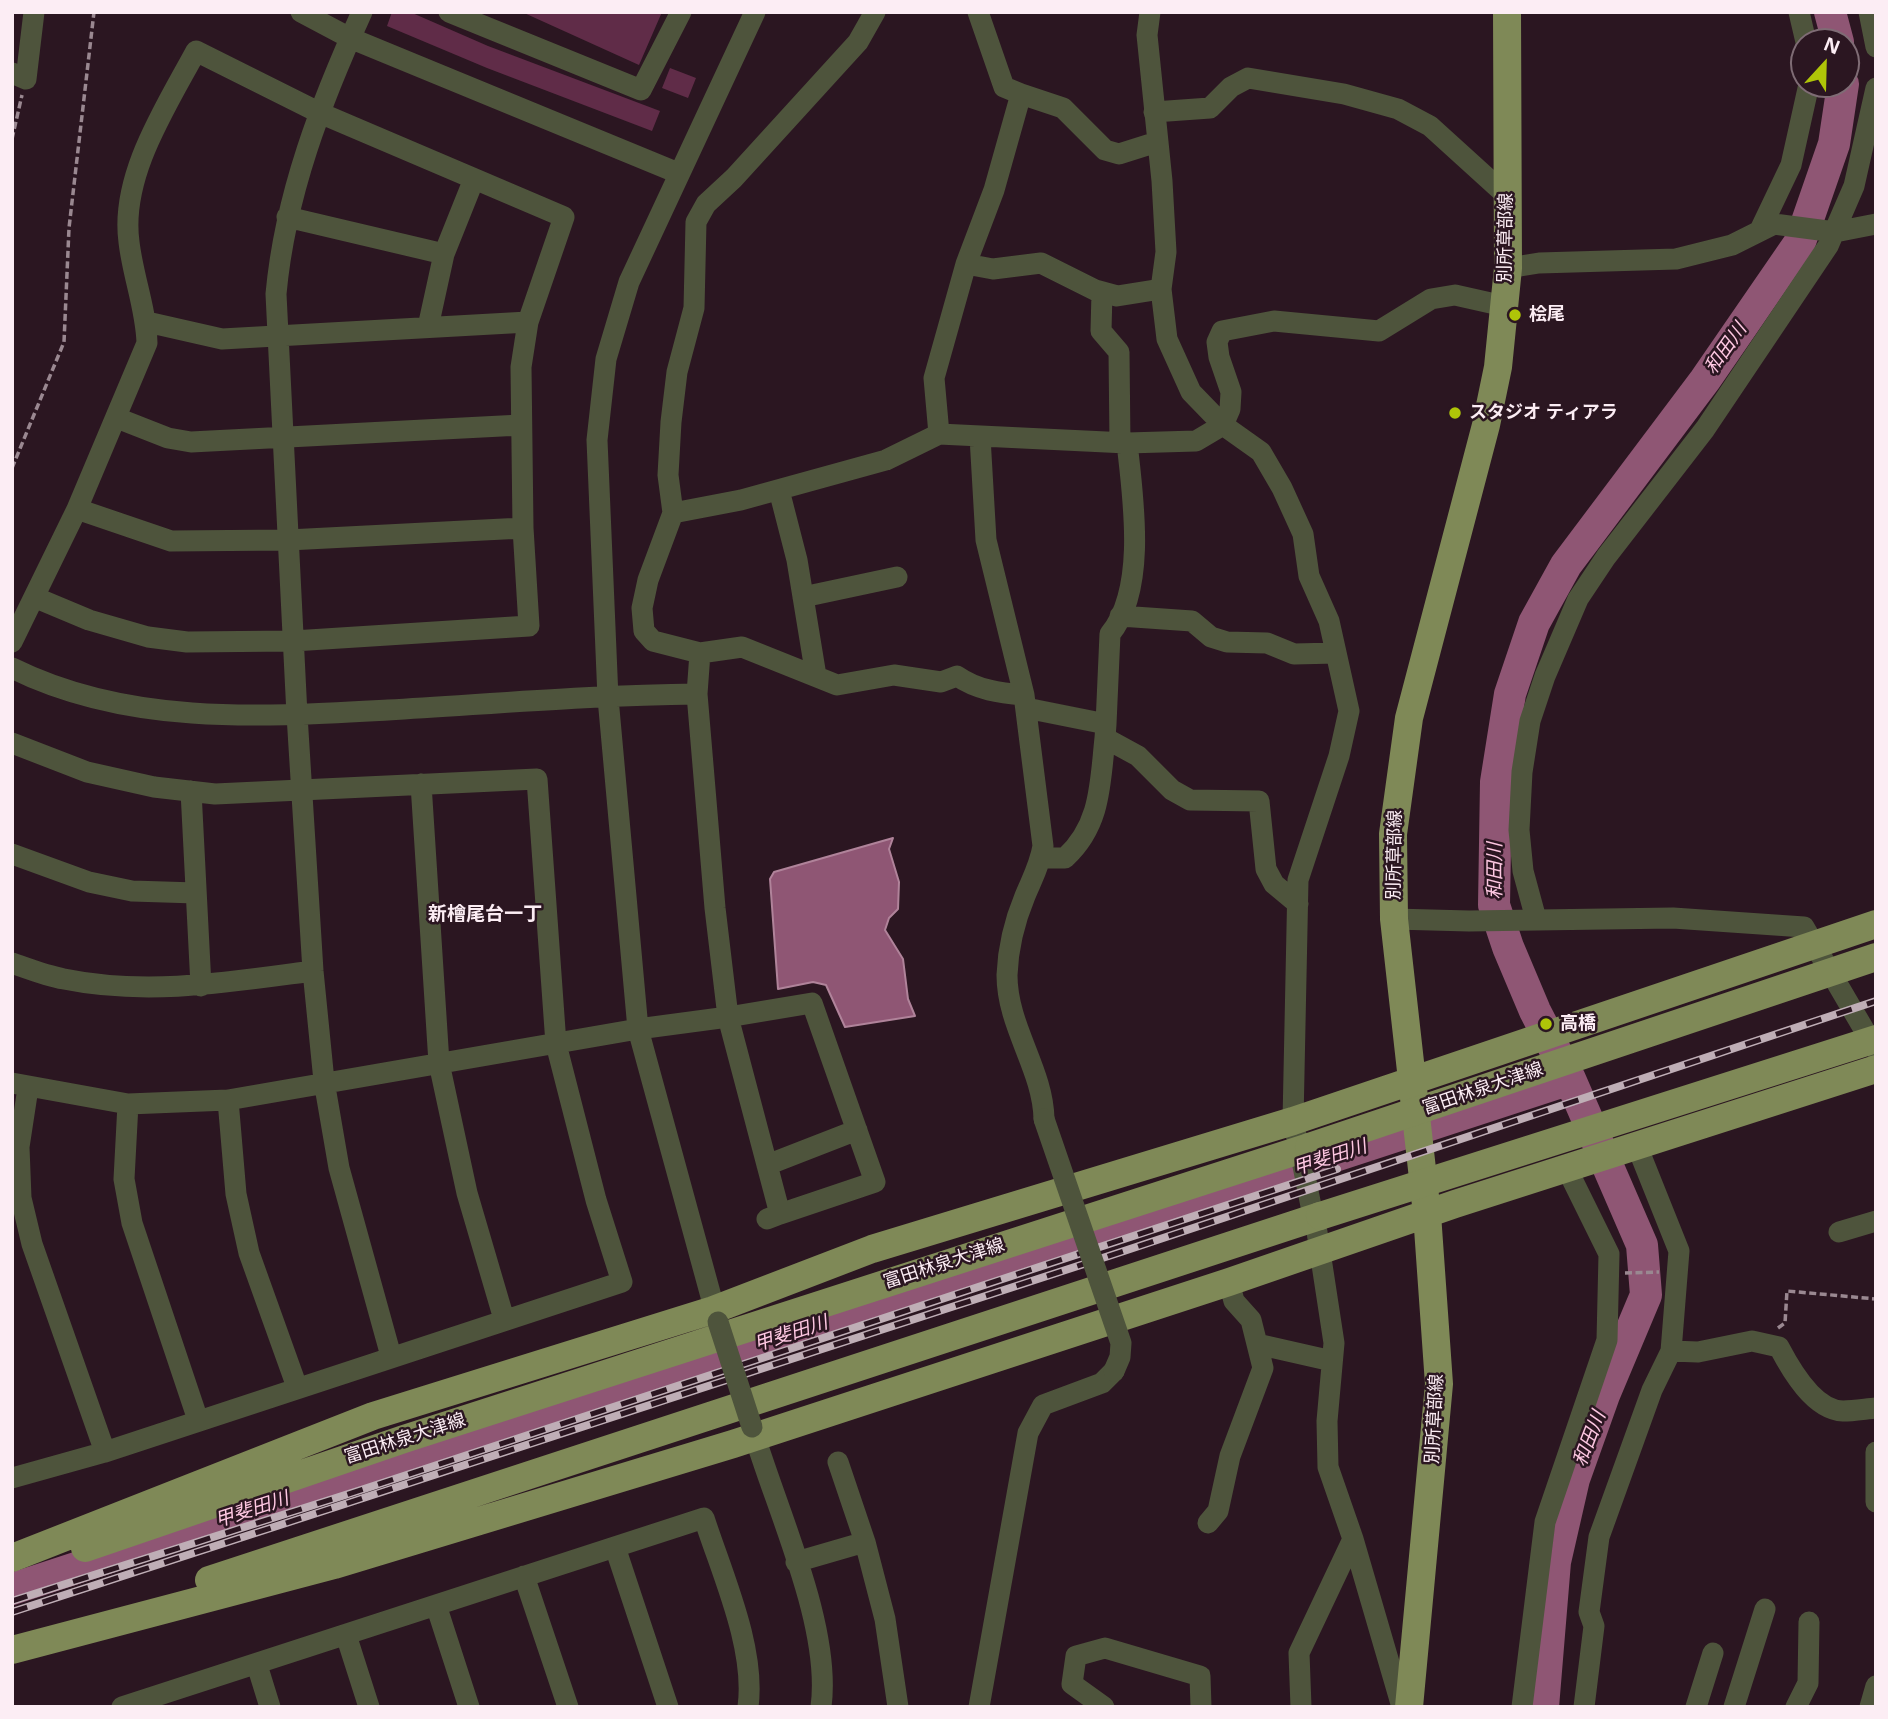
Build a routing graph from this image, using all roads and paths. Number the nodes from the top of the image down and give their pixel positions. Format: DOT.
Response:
graph roads {
  1 [pos="34,12"];
  2 [pos="94,12"];
  3 [pos="301,12"];
  4 [pos="362,12"];
  5 [pos="450,12"];
  6 [pos="681,12"];
  7 [pos="755,12"];
  8 [pos="875,12"];
  9 [pos="978,12"];
  10 [pos="1150,12"];
  11 [pos="1507,12"];
  12 [pos="1868,12"];
  13 [pos="350,38"];
  14 [pos="1876,47"];
  15 [pos="19,76"];
  16 [pos="1876,88"];
  17 [pos="1020,94"];
  18 [pos="1806,98"];
  19 [pos="1154,112"];
  20 [pos="320,113"];
  21 [pos="12,139"];
  22 [pos="1157,142"];
  23 [pos="678,173"];
  24 [pos="474,179"];
  25 [pos="1506,195"];
  26 [pos="287,217"];
  27 [pos="1876,224"];
  28 [pos="1767,227"];
  29 [pos="1833,231"];
  30 [pos="444,254"];
  31 [pos="966,264"];
  32 [pos="1508,268"];
  33 [pos="1161,289"];
  34 [pos="1102,292"];
  35 [pos="1504,306"];
  36 [pos="146,322"];
  37 [pos="528,322"];
  38 [pos="428,327"];
  39 [pos="277,336"];
  40 [pos="117,418"];
  41 [pos="521,425"];
  42 [pos="1223,425"];
  43 [pos="939,434"];
  44 [pos="980,437"];
  45 [pos="284,438"];
  46 [pos="1123,443"];
  47 [pos="12,468"];
  48 [pos="779,490"];
  49 [pos="77,509"];
  50 [pos="673,513"];
  51 [pos="523,528"];
  52 [pos="288,540"];
  53 [pos="897,577"];
  54 [pos="34,597"];
  55 [pos="803,597"];
  56 [pos="1120,616"];
  57 [pos="293,641"];
  58 [pos="12,642"];
  59 [pos="700,653"];
  60 [pos="1336,653"];
  61 [pos="12,667"];
  62 [pos="816,676"];
  63 [pos="697,694"];
  64 [pos="608,698"];
  65 [pos="1025,702"];
  66 [pos="297,715"];
  67 [pos="1105,731"];
  68 [pos="12,743"];
  69 [pos="421,784"];
  70 [pos="302,790"];
  71 [pos="191,791"];
  72 [pos="12,855"];
  73 [pos="1041,858"];
  74 [pos="197,893"];
  75 [pos="1298,904"];
  76 [pos="1394,919"];
  77 [pos="1533,919"];
  78 [pos="1876,924"];
  79 [pos="1814,944"];
  80 [pos="1876,957"];
  81 [pos="12,964"];
  82 [pos="313,971"];
  83 [pos="201,986"];
  84 [pos="728,1017"];
  85 [pos="638,1029"];
  86 [pos="1876,1039"];
  87 [pos="556,1044"];
  88 [pos="1876,1050"];
  89 [pos="439,1063"];
  90 [pos="1876,1069"];
  91 [pos="324,1081"];
  92 [pos="1411,1081"];
  93 [pos="20,1086"];
  94 [pos="228,1100"];
  95 [pos="128,1104"];
  96 [pos="857,1130"];
  97 [pos="1300,1141"];
  98 [pos="1635,1147"];
  99 [pos="767,1165"];
  100 [pos="1571,1167"];
  101 [pos="1426,1214"];
  102 [pos="1876,1221"];
  103 [pos="1317,1226"];
  104 [pos="1839,1232"];
  105 [pos="1669,1272"];
  106 [pos="1618,1273"];
  107 [pos="1229,1282"];
  108 [pos="1876,1299"];
  109 [pos="715,1316"];
  110 [pos="505,1319"];
  111 [pos="1257,1344"];
  112 [pos="1779,1347"];
  113 [pos="1671,1351"];
  114 [pos="391,1356"];
  115 [pos="1332,1361"];
  116 [pos="297,1387"];
  117 [pos="1876,1408"];
  118 [pos="198,1420"];
  119 [pos="753,1432"];
  120 [pos="105,1452"];
  121 [pos="1876,1452"];
  122 [pos="838,1462"];
  123 [pos="12,1478"];
  124 [pos="1876,1502"];
  125 [pos="1208,1522"];
  126 [pos="1353,1539"];
  127 [pos="865,1542"];
  128 [pos="615,1546"];
  129 [pos="12,1558"];
  130 [pos="796,1562"];
  131 [pos="12,1571"];
  132 [pos="524,1576"];
  133 [pos="436,1605"];
  134 [pos="1765,1609"];
  135 [pos="1809,1622"];
  136 [pos="346,1635"];
  137 [pos="12,1649"];
  138 [pos="1713,1653"];
  139 [pos="257,1665"];
  140 [pos="171,1700"];
  141 [pos="122,1707"];
  142 [pos="270,1707"];
  143 [pos="369,1707"];
  144 [pos="469,1707"];
  145 [pos="568,1707"];
  146 [pos="668,1707"];
  147 [pos="748,1707"];
  148 [pos="821,1707"];
  149 [pos="898,1707"];
  150 [pos="979,1707"];
  151 [pos="1104,1707"];
  152 [pos="1202,1707"];
  153 [pos="1301,1707"];
  154 [pos="1402,1707"];
  155 [pos="1409,1707"];
  156 [pos="1522,1707"];
  157 [pos="1584,1707"];
  158 [pos="1696,1707"];
  159 [pos="1734,1707"];
  160 [pos="1796,1707"];
  1 -- 15 [label="street"];
  2 -- 47 [label="path"];
  3 -- 13 [label="street"];
  4 -- 13 [label="street"];
  5 -- 6 [label="street"];
  7 -- 23 [label="street"];
  8 -- 50 [label="street"];
  9 -- 17 [label="street"];
  10 -- 19 [label="street"];
  11 -- 25 [label="main road, 別所草部線"];
  12 -- 14 [label="street"];
  13 -- 20 [label="street"];
  13 -- 23 [label="street"];
  15 -- 21 [label="path"];
  16 -- 29 [label="street"];
  17 -- 22 [label="street"];
  17 -- 31 [label="street"];
  18 -- 28 [label="street"];
  19 -- 22 [label="street"];
  19 -- 25 [label="street"];
  20 -- 24 [label="street"];
  20 -- 26 [label="street"];
  20 -- 36 [label="street"];
  22 -- 33 [label="street"];
  23 -- 64 [label="street"];
  24 -- 30 [label="street"];
  24 -- 37 [label="street"];
  25 -- 32 [label="main road, 別所草部線"];
  26 -- 30 [label="street"];
  26 -- 39 [label="street"];
  27 -- 29 [label="street"];
  28 -- 29 [label="street"];
  28 -- 32 [label="street"];
  29 -- 77 [label="street"];
  30 -- 38 [label="street"];
  31 -- 34 [label="street"];
  31 -- 43 [label="street"];
  32 -- 35 [label="main road, 別所草部線"];
  33 -- 34 [label="street"];
  33 -- 42 [label="street"];
  34 -- 46 [label="street"];
  35 -- 42 [label="street"];
  35 -- 76 [label="main road, 別所草部線"];
  36 -- 39 [label="street"];
  36 -- 40 [label="street"];
  37 -- 38 [label="street"];
  37 -- 41 [label="street"];
  38 -- 39 [label="street"];
  39 -- 45 [label="street"];
  40 -- 45 [label="street"];
  40 -- 49 [label="street"];
  41 -- 45 [label="street"];
  41 -- 51 [label="street"];
  42 -- 46 [label="street"];
  42 -- 60 [label="street"];
  43 -- 44 [label="street"];
  43 -- 48 [label="street"];
  44 -- 46 [label="street"];
  44 -- 65 [label="street"];
  45 -- 52 [label="street"];
  46 -- 56 [label="street"];
  48 -- 50 [label="street"];
  48 -- 55 [label="street"];
  49 -- 52 [label="street"];
  49 -- 54 [label="street"];
  50 -- 59 [label="street"];
  51 -- 52 [label="street"];
  51 -- 57 [label="street"];
  52 -- 57 [label="street"];
  53 -- 55 [label="street"];
  54 -- 57 [label="street"];
  54 -- 58 [label="street"];
  55 -- 62 [label="street"];
  56 -- 60 [label="street"];
  56 -- 67 [label="street"];
  57 -- 66 [label="street"];
  59 -- 62 [label="street"];
  59 -- 63 [label="street"];
  60 -- 75 [label="street"];
  61 -- 66 [label="street"];
  62 -- 65 [label="street"];
  63 -- 64 [label="street"];
  63 -- 84 [label="street"];
  64 -- 66 [label="street"];
  64 -- 85 [label="street"];
  65 -- 67 [label="street"];
  65 -- 73 [label="street"];
  66 -- 70 [label="street"];
  67 -- 73 [label="street"];
  67 -- 75 [label="street"];
  68 -- 71 [label="street"];
  69 -- 70 [label="street"];
  69 -- 87 [label="street"];
  69 -- 89 [label="street"];
  70 -- 71 [label="street"];
  70 -- 82 [label="street"];
  71 -- 74 [label="street"];
  72 -- 74 [label="street"];
  73 -- 150 [label="street, bridge"];
  74 -- 83 [label="street"];
  75 -- 97 [label="street"];
  76 -- 77 [label="street"];
  76 -- 92 [label="main road, 別所草部線"];
  77 -- 79 [label="street"];
  78 -- 79 [label="main road"];
  79 -- 88 [label="street"];
  79 -- 92 [label="main road"];
  80 -- 97 [label="main road, 富田林泉大津線, bridge"];
  81 -- 83 [label="street"];
  82 -- 83 [label="street"];
  82 -- 91 [label="street"];
  84 -- 85 [label="street"];
  84 -- 96 [label="street"];
  84 -- 99 [label="street"];
  85 -- 87 [label="street"];
  85 -- 109 [label="street"];
  86 -- 103 [label="main road, bridge"];
  87 -- 89 [label="street"];
  87 -- 110 [label="street"];
  89 -- 91 [label="street"];
  89 -- 110 [label="street"];
  90 -- 98 [label="main road"];
  91 -- 94 [label="street"];
  91 -- 114 [label="street"];
  92 -- 97 [label="main road"];
  92 -- 101 [label="main road, 別所草部線"];
  93 -- 95 [label="street"];
  93 -- 120 [label="street"];
  94 -- 95 [label="street"];
  94 -- 116 [label="street"];
  95 -- 118 [label="street"];
  96 -- 99 [label="street"];
  96 -- 99 [label="street"];
  97 -- 103 [label="street"];
  97 -- 109 [label="main road"];
  97 -- 131 [label="main road, 富田林泉大津線"];
  98 -- 100 [label="main road"];
  98 -- 113 [label="street"];
  100 -- 101 [label="main road"];
  100 -- 156 [label="street"];
  101 -- 103 [label="main road"];
  101 -- 155 [label="main road, 別所草部線"];
  102 -- 104 [label="street"];
  103 -- 107 [label="main road"];
  103 -- 115 [label="street"];
  103 -- 137 [label="main road"];
  105 -- 106 [label="path"];
  107 -- 111 [label="street"];
  107 -- 119 [label="main road"];
  108 -- 112 [label="path"];
  109 -- 119 [label="street, bridge"];
  109 -- 129 [label="main road"];
  110 -- 114 [label="street"];
  111 -- 115 [label="street"];
  111 -- 125 [label="street"];
  112 -- 113 [label="street"];
  112 -- 117 [label="street"];
  113 -- 157 [label="street"];
  114 -- 116 [label="street"];
  115 -- 126 [label="street"];
  116 -- 118 [label="street"];
  118 -- 120 [label="street"];
  119 -- 130 [label="street"];
  119 -- 137 [label="main road"];
  120 -- 123 [label="street"];
  121 -- 124 [label="street"];
  122 -- 127 [label="street"];
  126 -- 153 [label="street"];
  126 -- 154 [label="street"];
  127 -- 130 [label="street"];
  127 -- 149 [label="street"];
  128 -- 132 [label="street"];
  128 -- 146 [label="street"];
  128 -- 147 [label="street"];
  130 -- 148 [label="street"];
  132 -- 133 [label="street"];
  132 -- 145 [label="street"];
  133 -- 136 [label="street"];
  133 -- 144 [label="street"];
  134 -- 159 [label="street"];
  135 -- 160 [label="street"];
  136 -- 139 [label="street"];
  136 -- 143 [label="street"];
  138 -- 158 [label="street"];
  139 -- 140 [label="street"];
  139 -- 142 [label="street"];
  140 -- 141 [label="street"];
  151 -- 152 [label="street"];
}
